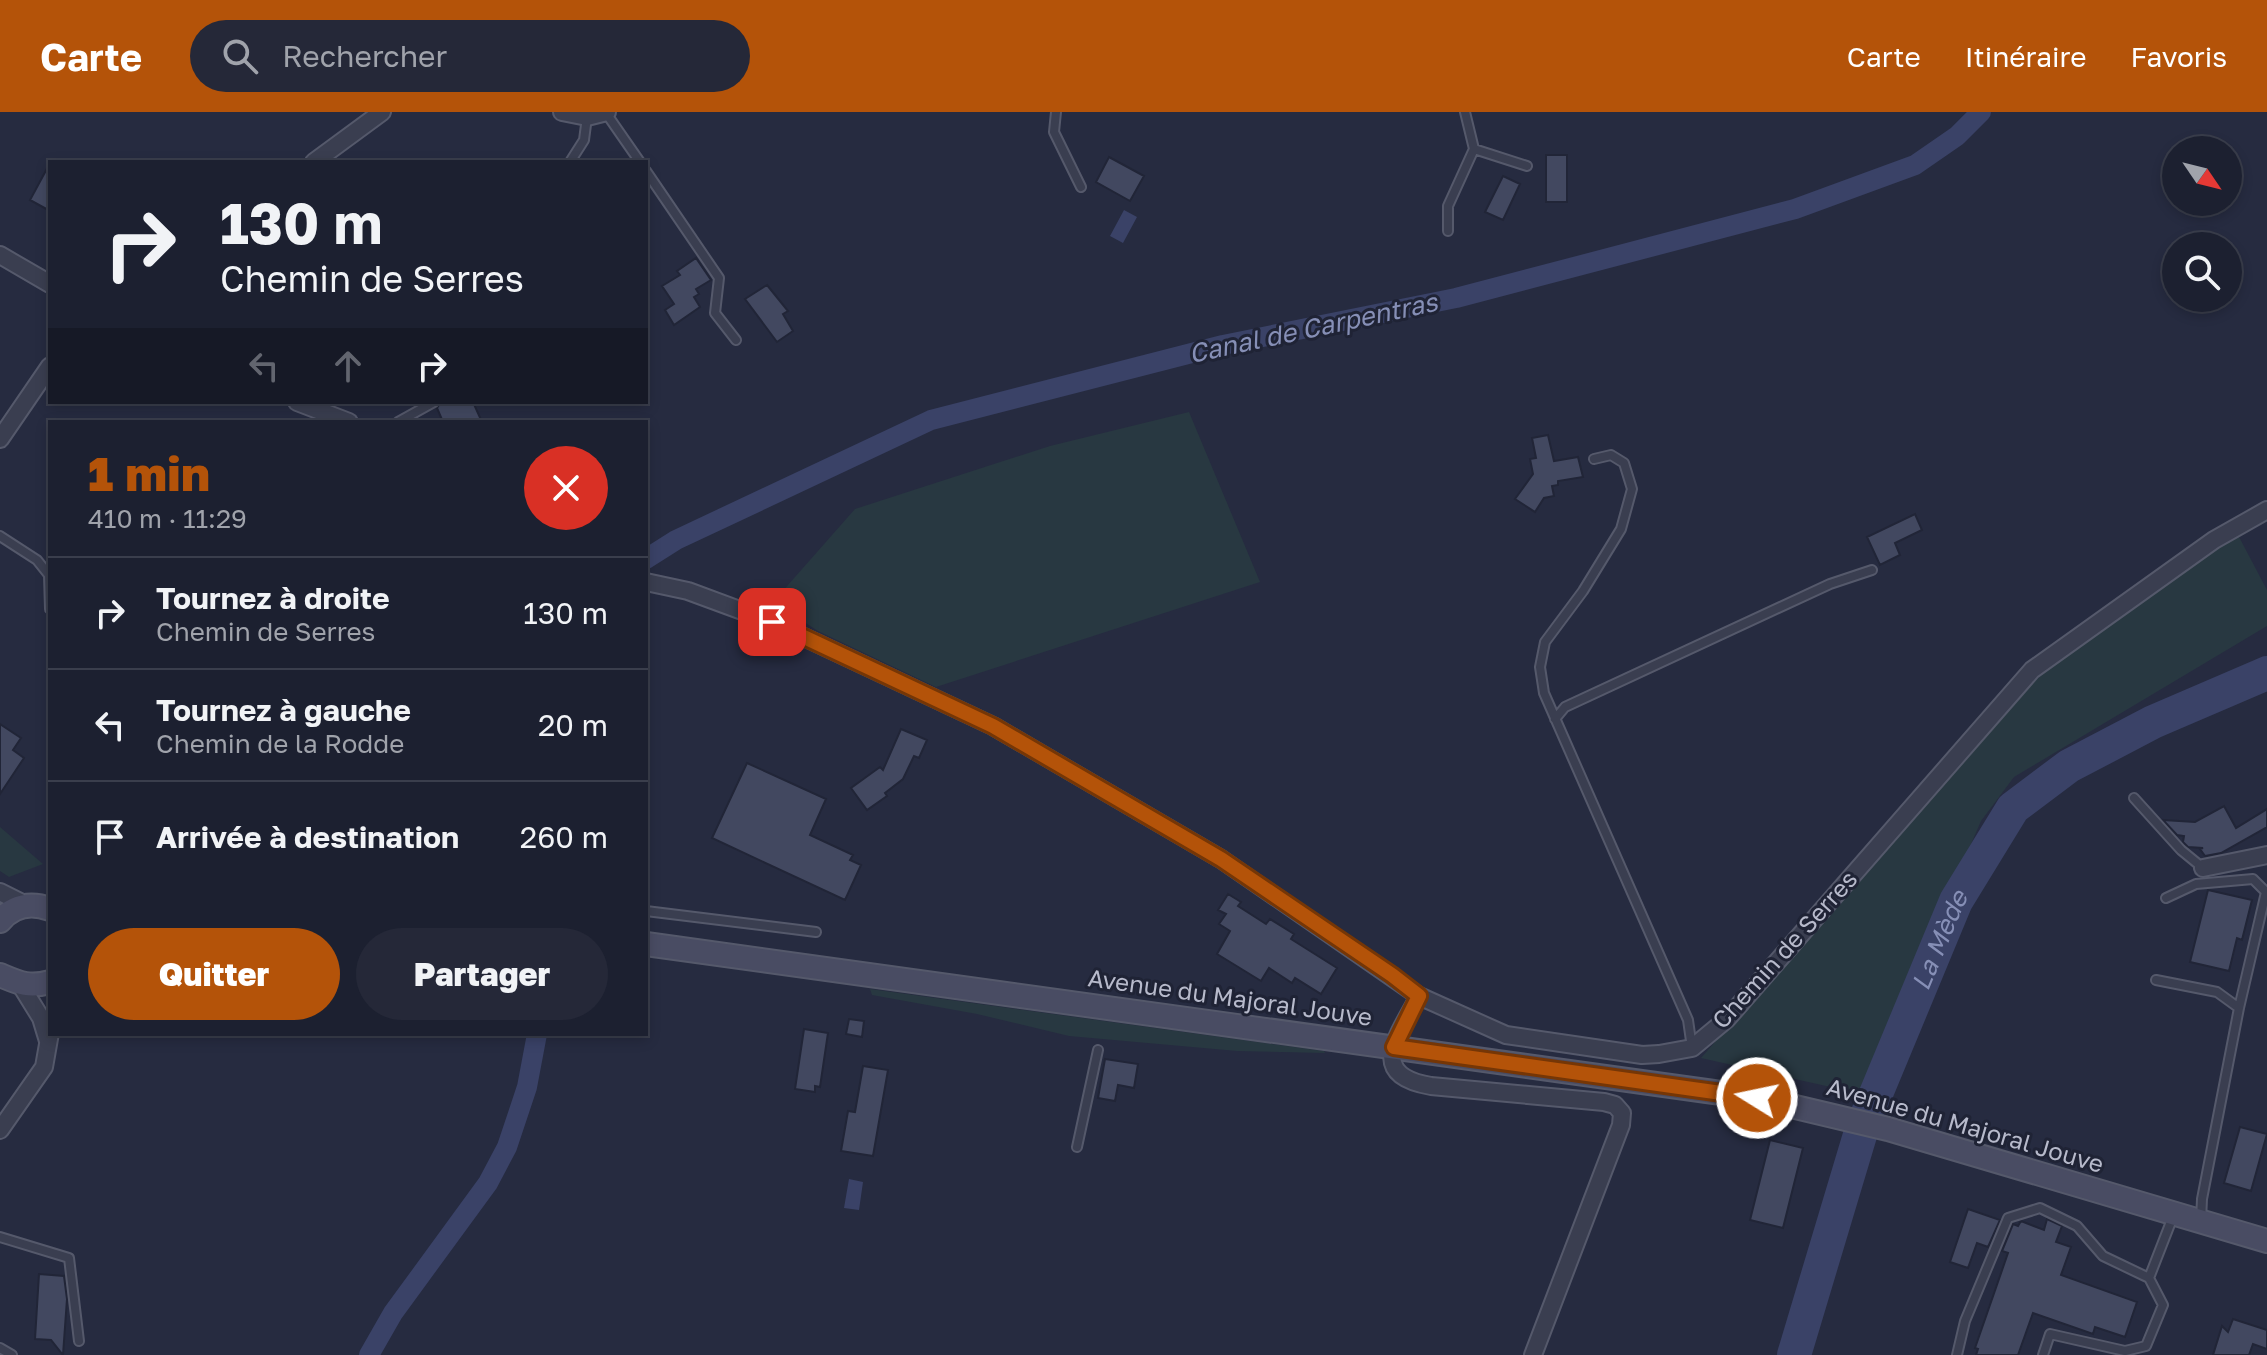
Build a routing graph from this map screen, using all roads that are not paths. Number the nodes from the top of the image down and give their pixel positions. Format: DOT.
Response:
graph roads {
  1 [pos="382,112"];
  2 [pos="562,112"];
  3 [pos="606,112"];
  4 [pos="1056,112"];
  5 [pos="1465,112"];
  6 [pos="587,117"];
  7 [pos="1474,149"];
  8 [pos="317,160"];
  9 [pos="571,160"];
  10 [pos="639,160"];
  11 [pos="1527,166"];
  12 [pos="648,174"];
  13 [pos="1081,187"];
  14 [pos="1448,231"];
  15 [pos="0,255"];
  16 [pos="48,283"];
  17 [pos="736,340"];
  18 [pos="48,369"];
  19 [pos="302,404"];
  20 [pos="430,404"];
  21 [pos="344,420"];
  22 [pos="402,420"];
  23 [pos="0,439"];
  24 [pos="1594,459"];
  25 [pos="2267,510"];
  26 [pos="0,536"];
  27 [pos="1872,570"];
  28 [pos="48,574"];
  29 [pos="648,582"];
  30 [pos="1555,719"];
  31 [pos="2134,798"];
  32 [pos="2267,855"];
  33 [pos="2203,868"];
  34 [pos="0,892"];
  35 [pos="2166,898"];
  36 [pos="26,905"];
  37 [pos="48,908"];
  38 [pos="648,911"];
  39 [pos="0,921"];
  40 [pos="816,932"];
  41 [pos="648,944"];
  42 [pos="6,977"];
  43 [pos="2156,980"];
  44 [pos="48,983"];
  45 [pos="1419,996"];
  46 [pos="2239,1008"];
  47 [pos="48,1035"];
  48 [pos="49,1037"];
  49 [pos="1394,1047"];
  50 [pos="1692,1048"];
  51 [pos="1098,1050"];
  52 [pos="0,1130"];
  53 [pos="1077,1147"];
  54 [pos="2174,1213"];
  55 [pos="2201,1221"];
  56 [pos="0,1237"];
  57 [pos="2267,1241"];
  58 [pos="2149,1278"];
  59 [pos="79,1341"];
  60 [pos="0,1348"];
  61 [pos="12,1355"];
  62 [pos="1533,1355"];
  63 [pos="1957,1355"];
  64 [pos="2043,1355"];
  1 -- 8 [label="street"];
  2 -- 6 [label="street"];
  3 -- 6 [label="street"];
  3 -- 10 [label="lane"];
  4 -- 13 [label="lane"];
  5 -- 7 [label="lane"];
  6 -- 9 [label="lane"];
  7 -- 11 [label="lane"];
  7 -- 14 [label="lane"];
  12 -- 17 [label="lane"];
  15 -- 16 [label="street"];
  18 -- 23 [label="street"];
  19 -- 21 [label="street"];
  20 -- 22 [label="lane"];
  24 -- 30 [label="lane"];
  25 -- 50 [label="street, Chemin de Serres"];
  26 -- 28 [label="lane"];
  27 -- 30 [label="lane"];
  29 -- 45 [label="street, Chemin de Serres"];
  30 -- 50 [label="lane"];
  31 -- 33 [label="lane"];
  32 -- 33 [label="street"];
  34 -- 36 [label="street"];
  35 -- 46 [label="lane"];
  36 -- 37 [label="main road"];
  36 -- 39 [label="main road"];
  38 -- 40 [label="lane"];
  41 -- 49 [label="main road, Avenue du Majoral Jouve"];
  42 -- 44 [label="main road"];
  42 -- 47 [label="street"];
  43 -- 46 [label="lane"];
  45 -- 49 [label="street"];
  45 -- 50 [label="street, Chemin de Serres"];
  46 -- 55 [label="lane"];
  48 -- 52 [label="street"];
  49 -- 54 [label="main road, Avenue du Majoral Jouve"];
  49 -- 62 [label="street"];
  51 -- 53 [label="lane"];
  54 -- 55 [label="main road, Avenue du Majoral Jouve"];
  54 -- 58 [label="lane"];
  55 -- 57 [label="main road, Avenue du Majoral Jouve"];
  56 -- 59 [label="lane"];
  58 -- 63 [label="lane"];
  58 -- 64 [label="lane"];
  60 -- 61 [label="lane"];
}
